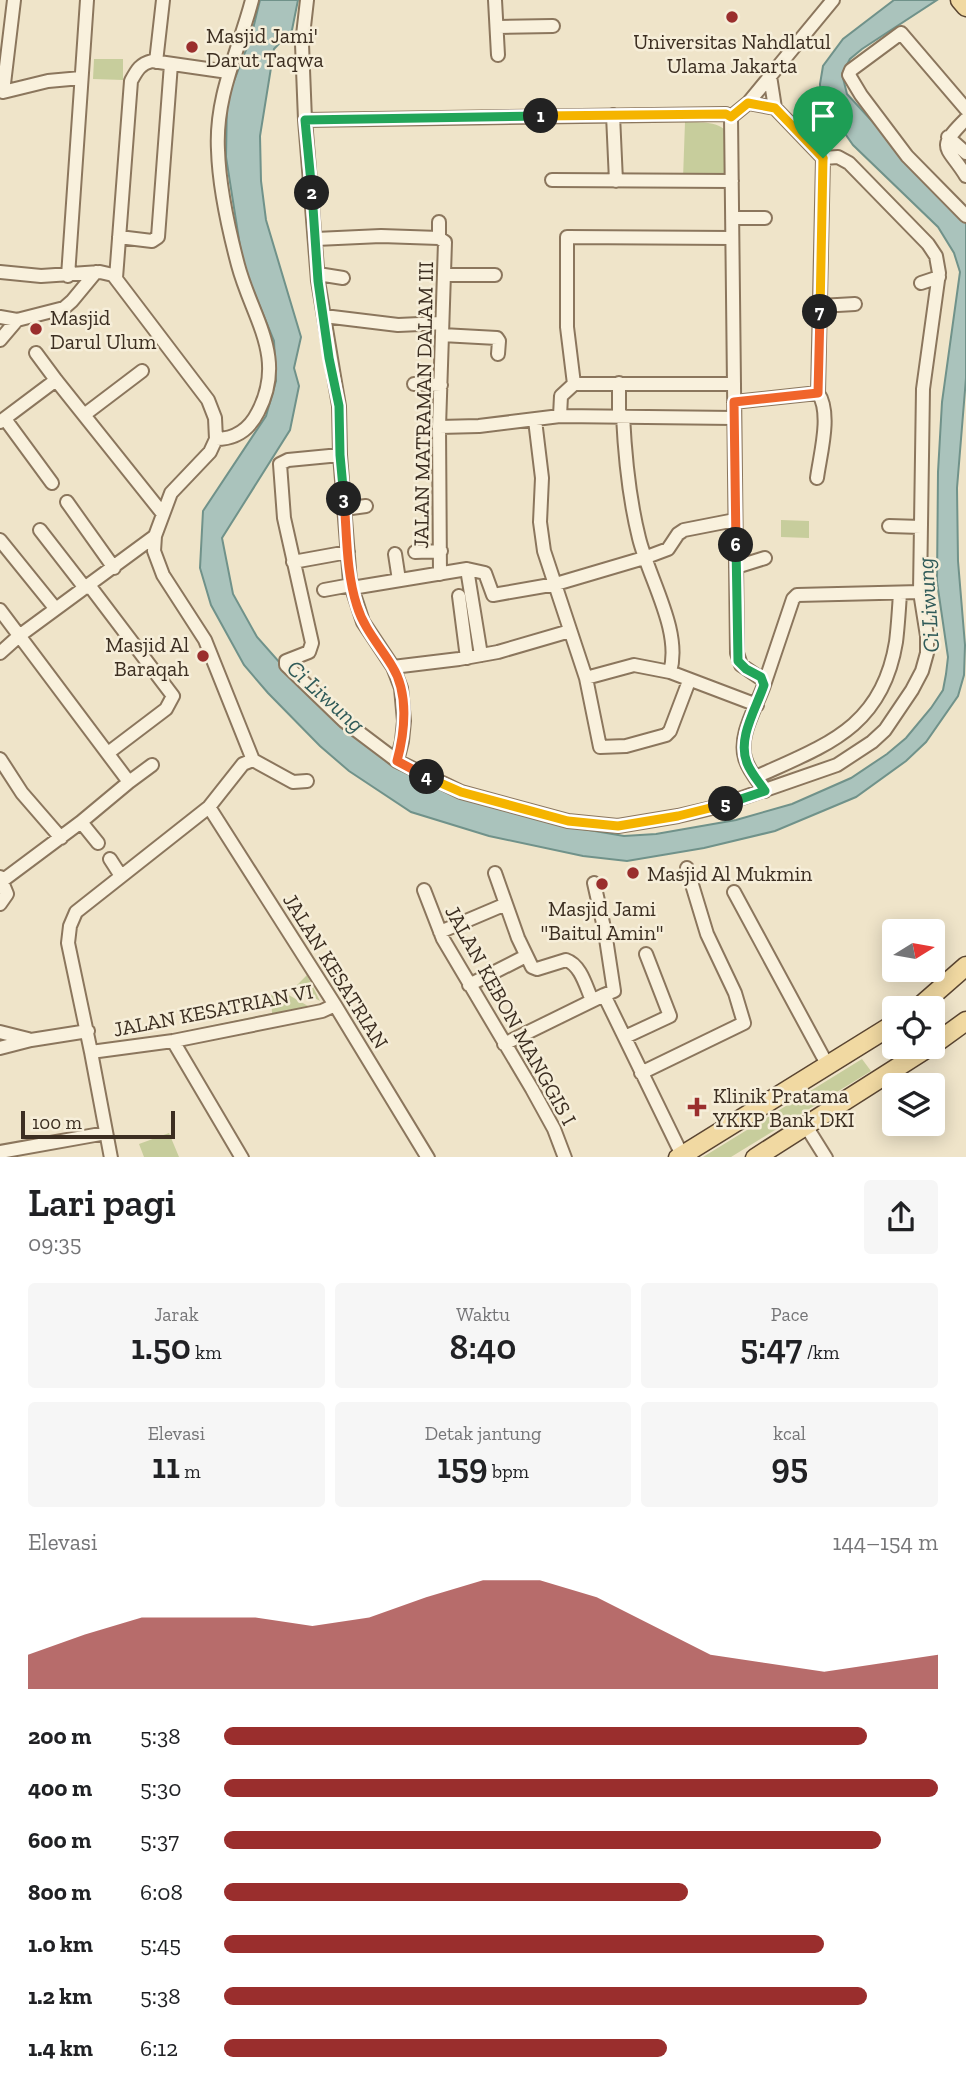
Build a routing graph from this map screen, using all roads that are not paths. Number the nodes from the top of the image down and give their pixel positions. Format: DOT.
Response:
graph roads {
  1 [pos="14,0"];
  2 [pos="87,0"];
  3 [pos="163,0"];
  4 [pos="252,0"];
  5 [pos="307,0"];
  6 [pos="495,0"];
  7 [pos="833,0"];
  8 [pos="960,0"];
  9 [pos="966,7"];
  10 [pos="553,26"];
  11 [pos="498,27"];
  12 [pos="498,55"];
  13 [pos="156,62"];
  14 [pos="171,64"];
  15 [pos="228,72"];
  16 [pos="770,76"];
  17 [pos="80,78"];
  18 [pos="748,103"];
  19 [pos="775,108"];
  20 [pos="966,109"];
  21 [pos="613,115"];
  22 [pos="731,117"];
  23 [pos="966,119"];
  24 [pos="305,120"];
  25 [pos="947,142"];
  26 [pos="966,153"];
  27 [pos="823,158"];
  28 [pos="966,176"];
  29 [pos="552,180"];
  30 [pos="616,181"];
  31 [pos="732,181"];
  32 [pos="966,216"];
  33 [pos="732,218"];
  34 [pos="765,218"];
  35 [pos="439,222"];
  36 [pos="119,237"];
  37 [pos="439,237"];
  38 [pos="316,239"];
  39 [pos="732,239"];
  40 [pos="0,272"];
  41 [pos="96,272"];
  42 [pos="318,274"];
  43 [pos="444,275"];
  44 [pos="495,275"];
  45 [pos="68,276"];
  46 [pos="939,277"];
  47 [pos="116,278"];
  48 [pos="343,278"];
  49 [pos="921,283"];
  50 [pos="855,304"];
  51 [pos="820,306"];
  52 [pos="324,316"];
  53 [pos="0,317"];
  54 [pos="17,320"];
  55 [pos="442,329"];
  56 [pos="0,340"];
  57 [pos="36,353"];
  58 [pos="498,354"];
  59 [pos="142,371"];
  60 [pos="56,380"];
  61 [pos="619,383"];
  62 [pos="414,384"];
  63 [pos="441,384"];
  64 [pos="574,384"];
  65 [pos="734,384"];
  66 [pos="818,393"];
  67 [pos="734,402"];
  68 [pos="84,415"];
  69 [pos="561,416"];
  70 [pos="621,416"];
  71 [pos="734,418"];
  72 [pos="535,419"];
  73 [pos="2,421"];
  74 [pos="439,427"];
  75 [pos="216,439"];
  76 [pos="340,455"];
  77 [pos="817,478"];
  78 [pos="52,483"];
  79 [pos="67,502"];
  80 [pos="366,506"];
  81 [pos="344,509"];
  82 [pos="163,514"];
  83 [pos="735,520"];
  84 [pos="889,526"];
  85 [pos="921,527"];
  86 [pos="40,530"];
  87 [pos="155,536"];
  88 [pos="0,540"];
  89 [pos="441,551"];
  90 [pos="348,552"];
  91 [pos="415,552"];
  92 [pos="395,554"];
  93 [pos="644,558"];
  94 [pos="765,558"];
  95 [pos="293,562"];
  96 [pos="736,567"];
  97 [pos="114,568"];
  98 [pos="467,569"];
  99 [pos="440,574"];
  100 [pos="399,580"];
  101 [pos="556,584"];
  102 [pos="351,585"];
  103 [pos="87,586"];
  104 [pos="324,590"];
  105 [pos="920,592"];
  106 [pos="900,593"];
  107 [pos="459,596"];
  108 [pos="55,608"];
  109 [pos="0,610"];
  110 [pos="570,631"];
  111 [pos="19,636"];
  112 [pos="0,653"];
  113 [pos="481,655"];
  114 [pos="467,658"];
  115 [pos="393,667"];
  116 [pos="670,672"];
  117 [pos="586,678"];
  118 [pos="690,681"];
  119 [pos="764,685"];
  120 [pos="757,705"];
  121 [pos="107,753"];
  122 [pos="0,759"];
  123 [pos="253,760"];
  124 [pos="397,761"];
  125 [pos="152,765"];
  126 [pos="756,778"];
  127 [pos="307,781"];
  128 [pos="129,782"];
  129 [pos="765,791"];
  130 [pos="209,807"];
  131 [pos="81,822"];
  132 [pos="61,838"];
  133 [pos="98,843"];
  134 [pos="110,859"];
  135 [pos="687,868"];
  136 [pos="495,873"];
  137 [pos="121,876"];
  138 [pos="1,879"];
  139 [pos="594,883"];
  140 [pos="424,890"];
  141 [pos="734,892"];
  142 [pos="0,904"];
  143 [pos="506,904"];
  144 [pos="440,932"];
  145 [pos="646,954"];
  146 [pos="526,956"];
  147 [pos="966,966"];
  148 [pos="469,985"];
  149 [pos="933,996"];
  150 [pos="598,998"];
  151 [pos="335,1005"];
  152 [pos="966,1021"];
  153 [pos="88,1031"];
  154 [pos="0,1032"];
  155 [pos="882,1032"];
  156 [pos="945,1036"];
  157 [pos="625,1037"];
  158 [pos="32,1040"];
  159 [pos="173,1041"];
  160 [pos="504,1044"];
  161 [pos="0,1048"];
  162 [pos="91,1052"];
  163 [pos="912,1059"];
  164 [pos="828,1066"];
  165 [pos="641,1073"];
  166 [pos="806,1126"];
  167 [pos="106,1133"];
  168 [pos="0,1152"];
  169 [pos="680,1156"];
  170 [pos="111,1157"];
  171 [pos="242,1157"];
  172 [pos="428,1157"];
  173 [pos="565,1157"];
  174 [pos="755,1157"];
  175 [pos="826,1157"];
  1 -- 17 [label="street"];
  2 -- 17 [label="street"];
  3 -- 13 [label="street"];
  4 -- 15 [label="street"];
  5 -- 24 [label="street"];
  6 -- 11 [label="street"];
  7 -- 16 [label="street"];
  8 -- 9 [label="main road"];
  10 -- 11 [label="street"];
  11 -- 12 [label="street"];
  13 -- 14 [label="street"];
  13 -- 36 [label="street"];
  14 -- 15 [label="street"];
  14 -- 36 [label="street"];
  15 -- 75 [label="street"];
  16 -- 18 [label="street"];
  16 -- 19 [label="street"];
  17 -- 45 [label="street"];
  18 -- 19 [label="street"];
  18 -- 22 [label="street"];
  19 -- 27 [label="street"];
  20 -- 32 [label="street"];
  21 -- 22 [label="street"];
  21 -- 24 [label="street"];
  21 -- 30 [label="street"];
  22 -- 31 [label="street"];
  23 -- 25 [label="street"];
  24 -- 38 [label="street"];
  25 -- 26 [label="street"];
  25 -- 28 [label="street"];
  27 -- 46 [label="street"];
  27 -- 51 [label="street"];
  29 -- 30 [label="street"];
  30 -- 31 [label="street"];
  31 -- 33 [label="street"];
  33 -- 34 [label="street"];
  33 -- 39 [label="street"];
  35 -- 37 [label="street"];
  36 -- 47 [label="street"];
  37 -- 38 [label="street, JALAN MATRAMAN DALAM III"];
  37 -- 43 [label="street, JALAN MATRAMAN DALAM III"];
  38 -- 42 [label="street"];
  39 -- 64 [label="street"];
  39 -- 65 [label="street"];
  40 -- 45 [label="street"];
  41 -- 45 [label="street"];
  41 -- 47 [label="street"];
  41 -- 54 [label="street"];
  42 -- 48 [label="street"];
  42 -- 52 [label="street"];
  43 -- 44 [label="street"];
  43 -- 55 [label="street, JALAN MATRAMAN DALAM III"];
  46 -- 49 [label="street"];
  46 -- 85 [label="street"];
  47 -- 75 [label="street"];
  50 -- 51 [label="street"];
  51 -- 66 [label="street"];
  52 -- 55 [label="street"];
  52 -- 76 [label="street"];
  53 -- 54 [label="street"];
  54 -- 56 [label="street"];
  55 -- 58 [label="street"];
  55 -- 63 [label="street, JALAN MATRAMAN DALAM III"];
  57 -- 60 [label="street"];
  59 -- 68 [label="street"];
  60 -- 68 [label="street"];
  60 -- 73 [label="street"];
  61 -- 64 [label="street"];
  61 -- 65 [label="street"];
  61 -- 70 [label="street"];
  62 -- 63 [label="street"];
  63 -- 74 [label="street, JALAN MATRAMAN DALAM III"];
  64 -- 69 [label="street"];
  65 -- 67 [label="street"];
  66 -- 67 [label="street"];
  66 -- 77 [label="street"];
  67 -- 71 [label="street"];
  68 -- 82 [label="street"];
  69 -- 70 [label="street"];
  69 -- 72 [label="street"];
  70 -- 71 [label="street"];
  70 -- 93 [label="street"];
  71 -- 83 [label="street"];
  72 -- 74 [label="street"];
  72 -- 101 [label="street"];
  73 -- 78 [label="street"];
  74 -- 89 [label="street, JALAN MATRAMAN DALAM III"];
  75 -- 82 [label="street"];
  76 -- 81 [label="street"];
  76 -- 95 [label="street"];
  79 -- 97 [label="street"];
  80 -- 81 [label="street"];
  81 -- 90 [label="street"];
  82 -- 87 [label="street"];
  83 -- 93 [label="street"];
  83 -- 96 [label="street"];
  84 -- 85 [label="street"];
  85 -- 105 [label="street"];
  86 -- 103 [label="street"];
  87 -- 97 [label="street"];
  87 -- 123 [label="street"];
  88 -- 108 [label="street"];
  89 -- 91 [label="street"];
  89 -- 99 [label="street, JALAN MATRAMAN DALAM III"];
  90 -- 95 [label="street"];
  90 -- 102 [label="street"];
  92 -- 100 [label="street"];
  93 -- 101 [label="street"];
  93 -- 116 [label="street"];
  94 -- 96 [label="street"];
  95 -- 124 [label="street"];
  96 -- 119 [label="street"];
  97 -- 103 [label="street"];
  98 -- 99 [label="street, JALAN MATRAMAN DALAM III"];
  98 -- 101 [label="street"];
  98 -- 113 [label="street"];
  99 -- 100 [label="street, JALAN MATRAMAN DALAM III"];
  100 -- 102 [label="street, JALAN MATRAMAN DALAM III"];
  101 -- 110 [label="street"];
  102 -- 104 [label="street, JALAN MATRAMAN DALAM III"];
  102 -- 115 [label="street"];
  103 -- 108 [label="street"];
  103 -- 121 [label="street"];
  105 -- 106 [label="street"];
  105 -- 129 [label="street"];
  106 -- 119 [label="street"];
  106 -- 126 [label="street"];
  107 -- 114 [label="street"];
  108 -- 111 [label="street"];
  109 -- 111 [label="street"];
  110 -- 113 [label="street"];
  110 -- 117 [label="street"];
  111 -- 112 [label="street"];
  111 -- 121 [label="street"];
  113 -- 114 [label="street"];
  114 -- 115 [label="street"];
  115 -- 124 [label="street"];
  116 -- 117 [label="street"];
  116 -- 118 [label="street"];
  117 -- 118 [label="street"];
  118 -- 120 [label="street"];
  119 -- 120 [label="street"];
  120 -- 126 [label="street"];
  121 -- 128 [label="street"];
  122 -- 132 [label="street"];
  123 -- 127 [label="street"];
  123 -- 130 [label="street"];
  124 -- 129 [label="street"];
  125 -- 128 [label="street"];
  126 -- 129 [label="street"];
  128 -- 131 [label="street"];
  130 -- 137 [label="street"];
  130 -- 151 [label="street, JALAN KESATRIAN"];
  131 -- 132 [label="street"];
  131 -- 133 [label="street"];
  132 -- 138 [label="street"];
  134 -- 137 [label="street"];
  135 -- 165 [label="street"];
  136 -- 143 [label="street"];
  137 -- 153 [label="street"];
  138 -- 142 [label="street"];
  139 -- 150 [label="street"];
  140 -- 144 [label="street, JALAN KEBON MANGGIS I"];
  141 -- 164 [label="street"];
  143 -- 144 [label="street"];
  143 -- 146 [label="street"];
  144 -- 148 [label="street, JALAN KEBON MANGGIS I"];
  145 -- 157 [label="street"];
  146 -- 148 [label="street"];
  146 -- 150 [label="street"];
  147 -- 149 [label="main road"];
  148 -- 160 [label="street, JALAN KEBON MANGGIS I"];
  150 -- 157 [label="street"];
  150 -- 160 [label="street"];
  151 -- 159 [label="street, JALAN KESATRIAN VI"];
  151 -- 172 [label="street, JALAN KESATRIAN"];
  152 -- 156 [label="main road"];
  153 -- 158 [label="street, JALAN KESATRIAN VI"];
  153 -- 162 [label="street, JALAN KESATRIAN VI"];
  154 -- 158 [label="street"];
  155 -- 164 [label="main road"];
  157 -- 165 [label="street"];
  158 -- 161 [label="street, JALAN KESATRIAN VI"];
  159 -- 162 [label="street, JALAN KESATRIAN VI"];
  159 -- 171 [label="street"];
  160 -- 173 [label="street, JALAN KEBON MANGGIS I"];
  162 -- 167 [label="street"];
  163 -- 166 [label="main road"];
  164 -- 169 [label="main road"];
  165 -- 169 [label="street"];
  166 -- 174 [label="main road"];
  166 -- 175 [label="street"];
  167 -- 168 [label="street"];
  167 -- 170 [label="street"];
}
